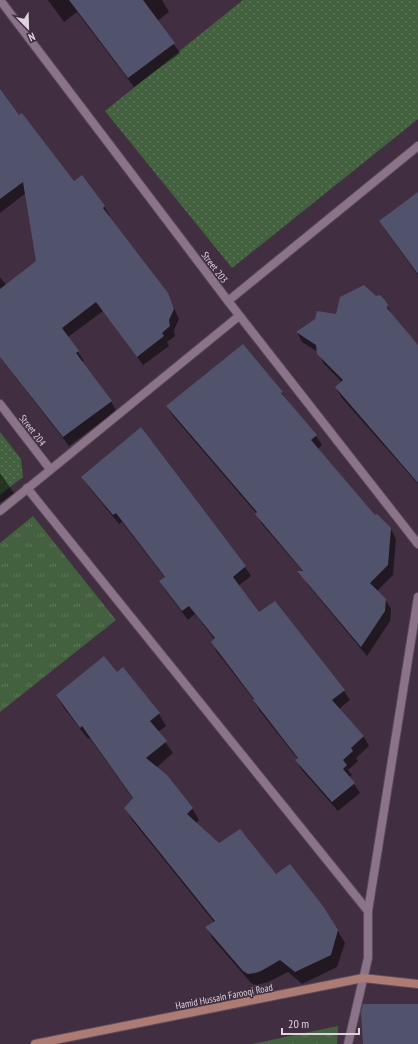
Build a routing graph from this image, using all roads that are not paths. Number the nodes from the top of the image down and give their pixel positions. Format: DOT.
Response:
graph roads {
  1 [pos="0,0"];
  2 [pos="418,146"];
  3 [pos="228,301"];
  4 [pos="239,316"];
  5 [pos="0,404"];
  6 [pos="50,469"];
  7 [pos="27,488"];
  8 [pos="0,511"];
  9 [pos="418,544"];
  10 [pos="418,597"];
  11 [pos="368,911"];
  12 [pos="363,978"];
  13 [pos="418,984"];
  14 [pos="35,1044"];
  15 [pos="348,1044"];
  1 -- 3 [label="street, Street 203"];
  2 -- 3 [label="street"];
  3 -- 4 [label="street, Street 203"];
  4 -- 6 [label="street"];
  4 -- 9 [label="street, Street 203"];
  5 -- 6 [label="street, Street 204"];
  6 -- 7 [label="street"];
  7 -- 8 [label="street"];
  7 -- 11 [label="street"];
  10 -- 11 [label="street"];
  11 -- 12 [label="street"];
  12 -- 13 [label="street, Hamid Hussain Farooqi Road"];
  12 -- 14 [label="street, Hamid Hussain Farooqi Road"];
  12 -- 15 [label="street"];
}
